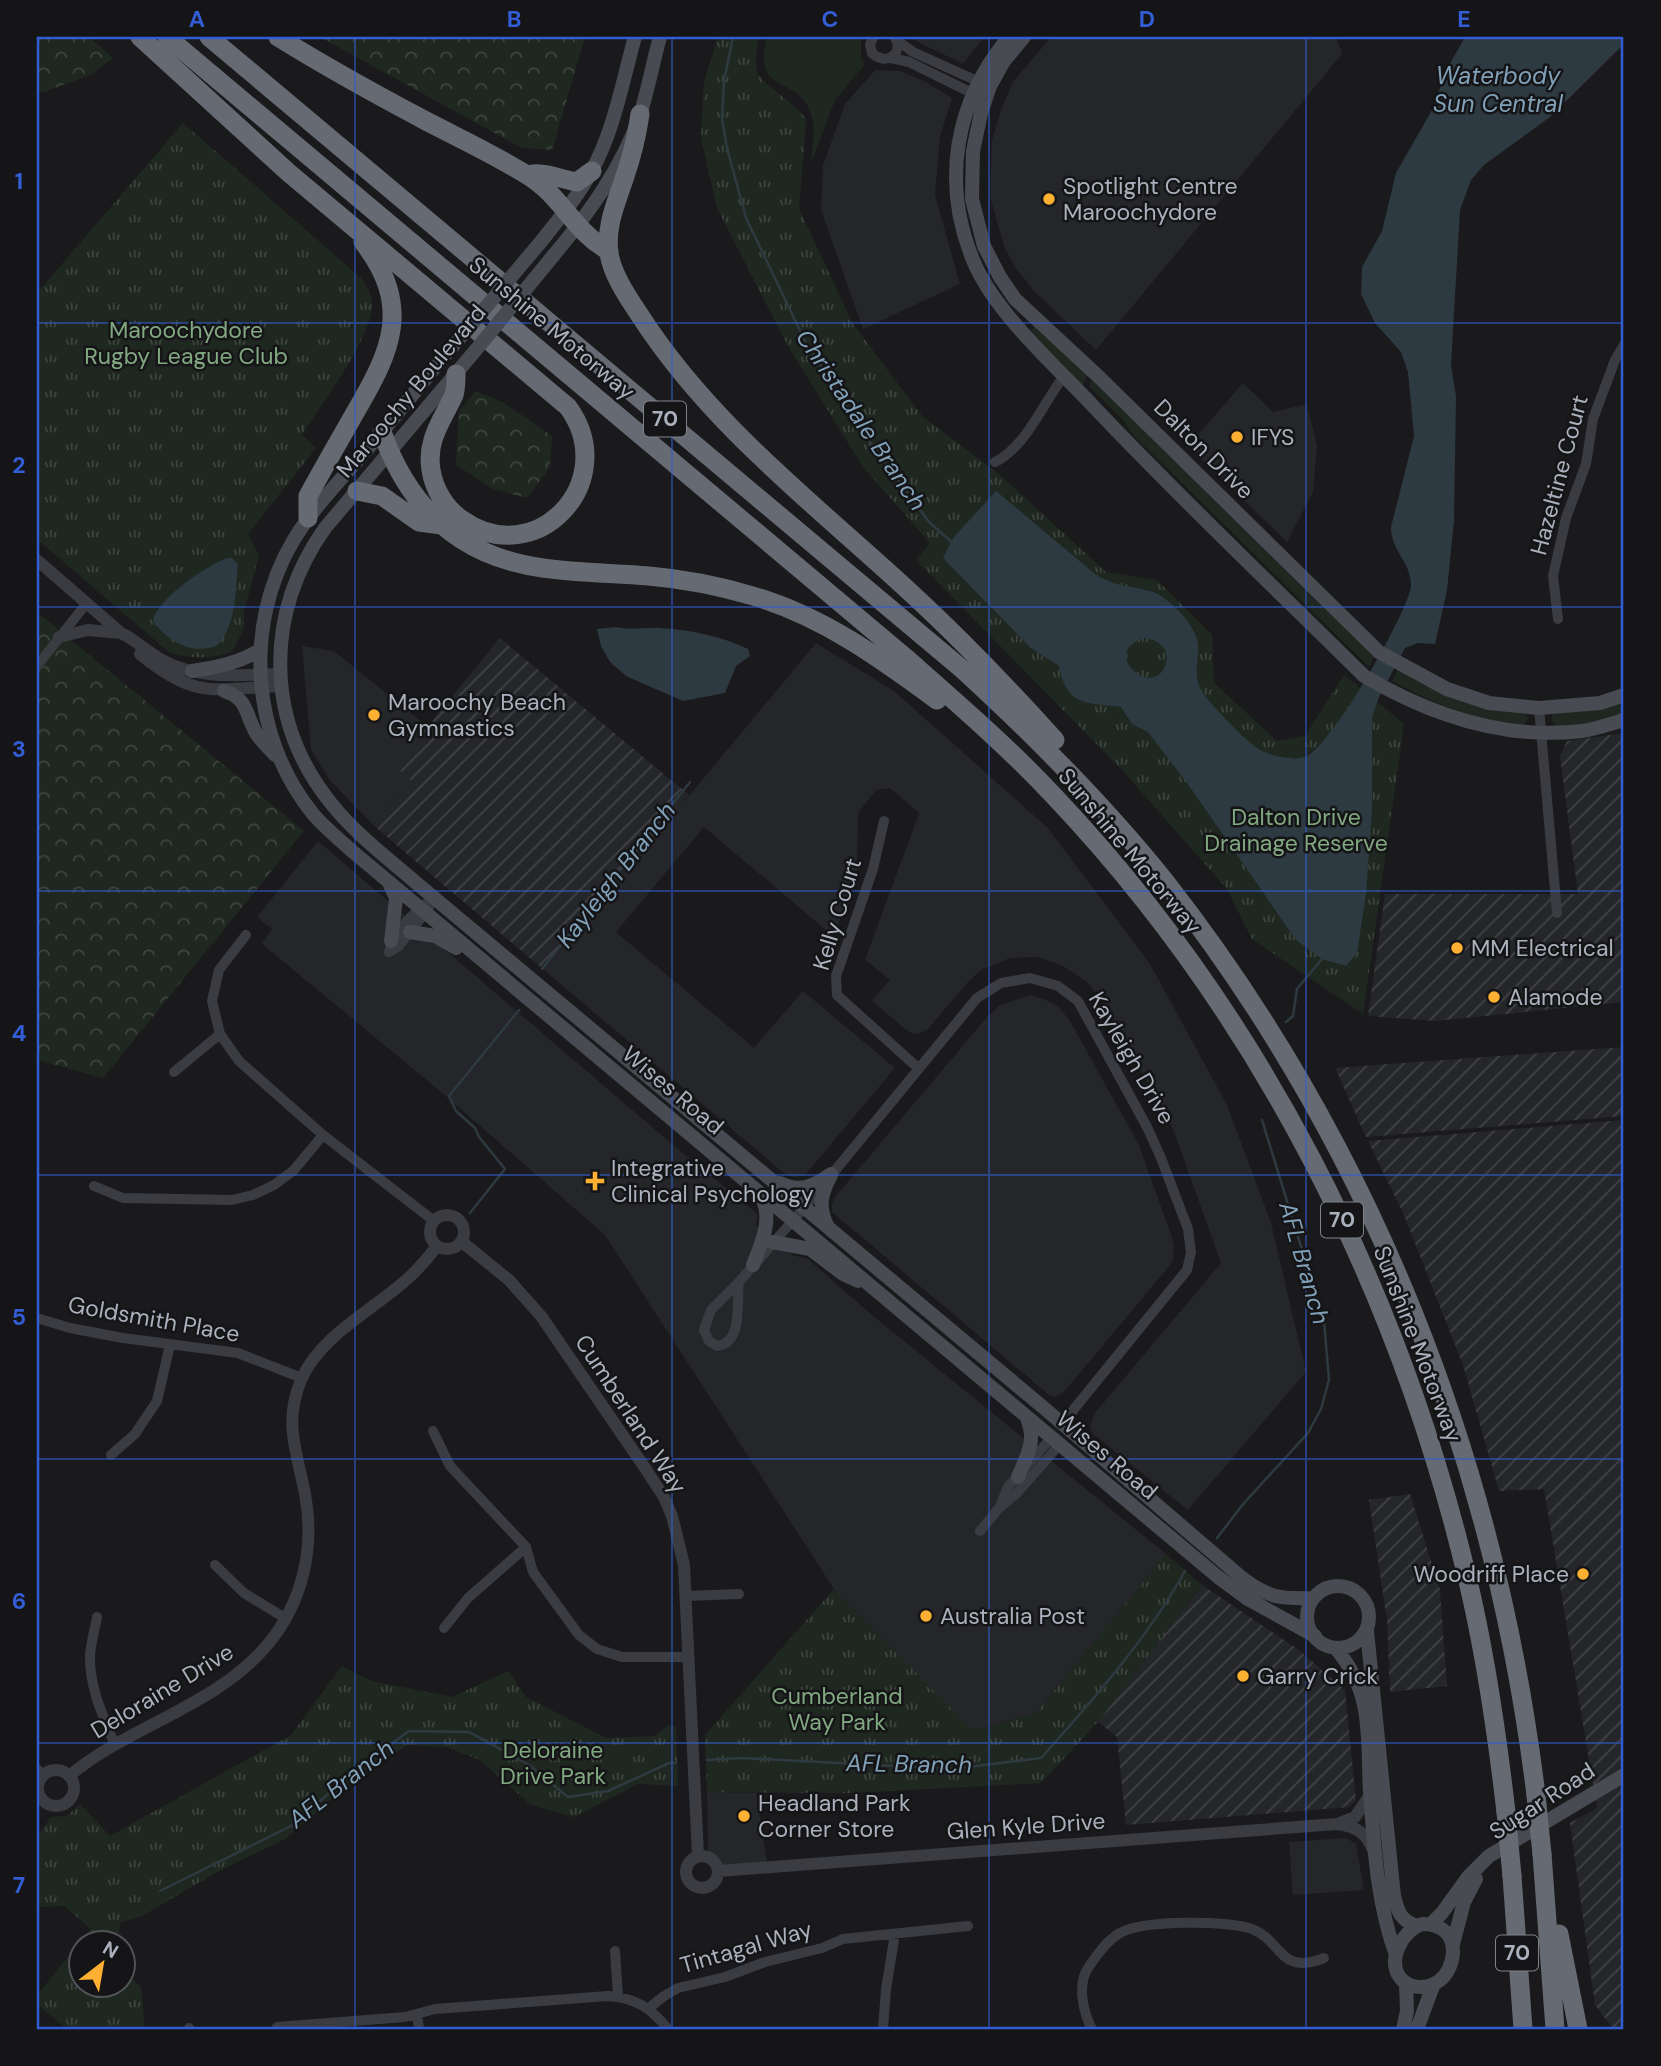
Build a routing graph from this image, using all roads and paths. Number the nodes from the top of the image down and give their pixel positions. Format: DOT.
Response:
graph roads {
  1 [pos="140,37"];
  2 [pos="167,37"];
  3 [pos="209,37"];
  4 [pos="278,37"];
  5 [pos="635,37"];
  6 [pos="660,37"];
  7 [pos="873,37"];
  8 [pos="1009,37"];
  9 [pos="1024,37"];
  10 [pos="896,39"];
  11 [pos="891,58"];
  12 [pos="978,94"];
  13 [pos="640,114"];
  14 [pos="592,171"];
  15 [pos="528,175"];
  16 [pos="566,210"];
  17 [pos="345,219"];
  18 [pos="577,227"];
  19 [pos="609,251"];
  20 [pos="1000,277"];
  21 [pos="1012,318"];
  22 [pos="1624,345"];
  23 [pos="456,374"];
  24 [pos="1064,376"];
  25 [pos="1100,378"];
  26 [pos="382,432"];
  27 [pos="1126,439"];
  28 [pos="389,453"];
  29 [pos="995,462"];
  30 [pos="357,491"];
  31 [pos="308,518"];
  32 [pos="443,526"];
  33 [pos="37,560"];
  34 [pos="86,604"];
  35 [pos="1558,619"];
  36 [pos="121,633"];
  37 [pos="59,637"];
  38 [pos="261,649"];
  39 [pos="37,666"];
  40 [pos="192,671"];
  41 [pos="280,680"];
  42 [pos="260,681"];
  43 [pos="224,691"];
  44 [pos="1624,695"];
  45 [pos="1539,708"];
  46 [pos="1624,720"];
  47 [pos="981,723"];
  48 [pos="1541,734"];
  49 [pos="283,764"];
  50 [pos="1108,814"];
  51 [pos="884,821"];
  52 [pos="387,880"];
  53 [pos="434,898"];
  54 [pos="423,910"];
  55 [pos="1557,913"];
  56 [pos="410,932"];
  57 [pos="246,935"];
  58 [pos="391,941"];
  59 [pos="508,981"];
  60 [pos="220,1034"];
  61 [pos="918,1068"];
  62 [pos="174,1072"];
  63 [pos="323,1135"];
  64 [pos="831,1174"];
  65 [pos="769,1178"];
  66 [pos="94,1186"];
  67 [pos="758,1190"];
  68 [pos="804,1207"];
  69 [pos="793,1220"];
  70 [pos="434,1221"];
  71 [pos="828,1227"];
  72 [pos="462,1242"];
  73 [pos="773,1242"];
  74 [pos="437,1246"];
  75 [pos="752,1265"];
  76 [pos="739,1282"];
  77 [pos="878,1291"];
  78 [pos="37,1318"];
  79 [pos="170,1345"];
  80 [pos="302,1378"];
  81 [pos="1026,1415"];
  82 [pos="1064,1425"];
  83 [pos="433,1432"];
  84 [pos="1056,1441"];
  85 [pos="111,1455"];
  86 [pos="1017,1476"];
  87 [pos="1000,1507"];
  88 [pos="980,1531"];
  89 [pos="526,1548"];
  90 [pos="215,1565"];
  91 [pos="739,1594"];
  92 [pos="686,1596"];
  93 [pos="1313,1598"];
  94 [pos="97,1617"];
  95 [pos="285,1619"];
  96 [pos="444,1628"];
  97 [pos="1367,1632"];
  98 [pos="1315,1636"];
  99 [pos="1337,1650"];
  100 [pos="688,1657"];
  101 [pos="115,1745"];
  102 [pos="40,1772"];
  103 [pos="1624,1775"];
  104 [pos="69,1776"];
  105 [pos="1370,1795"];
  106 [pos="39,1803"];
  107 [pos="1337,1824"];
  108 [pos="1522,1836"];
  109 [pos="698,1856"];
  110 [pos="1491,1862"];
  111 [pos="1377,1863"];
  112 [pos="719,1871"];
  113 [pos="1545,1901"];
  114 [pos="1424,1925"];
  115 [pos="968,1926"];
  116 [pos="895,1934"];
  117 [pos="1453,1944"];
  118 [pos="615,1951"];
  119 [pos="1396,1955"];
  120 [pos="1324,1958"];
  121 [pos="1406,1984"];
  122 [pos="1433,1986"];
  123 [pos="618,1997"];
  124 [pos="649,2008"];
  125 [pos="417,2014"];
  126 [pos="277,2027"];
  127 [pos="419,2029"];
  128 [pos="668,2029"];
  129 [pos="883,2029"];
  130 [pos="1092,2029"];
  131 [pos="1403,2029"];
  132 [pos="1417,2029"];
  133 [pos="1523,2029"];
  134 [pos="1555,2029"];
  135 [pos="1578,2029"];
  1 -- 17 [label="highway"];
  2 -- 47 [label="highway, Sunshine Motorway / 70"];
  3 -- 50 [label="highway, Sunshine Motorway / 70"];
  4 -- 15 [label="highway"];
  5 -- 14 [label="main road, Maroochy Boulevard"];
  6 -- 13 [label="main road, Maroochy Boulevard"];
  7 -- 11 [label="street"];
  8 -- 12 [label="main road"];
  9 -- 12 [label="main road, Dalton Drive"];
  10 -- 11 [label="street"];
  10 -- 12 [label="street"];
  11 -- 12 [label="street"];
  12 -- 20 [label="main road, Dalton Drive"];
  12 -- 21 [label="main road, Dalton Drive"];
  13 -- 18 [label="main road, Maroochy Boulevard"];
  13 -- 19 [label="highway"];
  14 -- 15 [label="highway"];
  14 -- 16 [label="main road, Maroochy Boulevard"];
  15 -- 16 [label="highway"];
  16 -- 18 [label="highway"];
  16 -- 26 [label="main road, Maroochy Boulevard, bridge"];
  17 -- 23 [label="highway"];
  17 -- 31 [label="highway"];
  18 -- 19 [label="highway"];
  18 -- 23 [label="main road, Maroochy Boulevard, bridge"];
  19 -- 50 [label="highway"];
  20 -- 21 [label="main road"];
  20 -- 25 [label="main road, Dalton Drive"];
  21 -- 24 [label="main road, Dalton Drive"];
  22 -- 35 [label="street, Hazeltine Court"];
  23 -- 28 [label="main road, Maroochy Boulevard"];
  24 -- 27 [label="main road, Dalton Drive"];
  24 -- 29 [label="street"];
  25 -- 27 [label="main road"];
  25 -- 45 [label="main road, Dalton Drive"];
  26 -- 28 [label="highway"];
  26 -- 31 [label="main road, Maroochy Boulevard"];
  27 -- 48 [label="main road, Dalton Drive"];
  28 -- 30 [label="main road, Maroochy Boulevard"];
  28 -- 32 [label="highway"];
  30 -- 32 [label="highway"];
  30 -- 41 [label="main road, Maroochy Boulevard"];
  31 -- 38 [label="main road, Maroochy Boulevard"];
  32 -- 47 [label="highway"];
  33 -- 34 [label="street"];
  34 -- 36 [label="street"];
  34 -- 37 [label="street"];
  36 -- 37 [label="street"];
  36 -- 40 [label="street"];
  36 -- 43 [label="street"];
  37 -- 39 [label="street"];
  38 -- 40 [label="main road"];
  38 -- 42 [label="main road, Maroochy Boulevard"];
  40 -- 42 [label="street"];
  41 -- 42 [label="street"];
  41 -- 53 [label="main road, Wises Road"];
  42 -- 43 [label="street"];
  42 -- 49 [label="main road, Wises Road"];
  43 -- 49 [label="main road"];
  44 -- 45 [label="main road, Dalton Drive"];
  45 -- 48 [label="street"];
  46 -- 48 [label="main road, Dalton Drive"];
  47 -- 133 [label="highway, Sunshine Motorway / 70, bridge"];
  48 -- 55 [label="street"];
  49 -- 52 [label="main road, Wises Road"];
  50 -- 113 [label="highway, Sunshine Motorway / 70, bridge"];
  51 -- 61 [label="street, Kelly Court"];
  52 -- 54 [label="main road, Wises Road"];
  52 -- 58 [label="main road"];
  53 -- 54 [label="street"];
  53 -- 65 [label="main road, Wises Road"];
  54 -- 56 [label="street"];
  54 -- 58 [label="street"];
  54 -- 59 [label="main road, Wises Road"];
  56 -- 58 [label="street"];
  56 -- 59 [label="main road"];
  57 -- 60 [label="street"];
  59 -- 67 [label="main road, Wises Road"];
  60 -- 62 [label="street"];
  60 -- 63 [label="street"];
  61 -- 64 [label="street, Kayleigh Drive"];
  61 -- 82 [label="street, Kayleigh Drive"];
  63 -- 66 [label="street"];
  63 -- 70 [label="street"];
  64 -- 65 [label="main road"];
  64 -- 68 [label="street, Kayleigh Drive"];
  64 -- 71 [label="main road"];
  65 -- 68 [label="main road, Wises Road"];
  67 -- 69 [label="main road, Wises Road"];
  67 -- 75 [label="main road"];
  68 -- 69 [label="street, Kayleigh Drive"];
  68 -- 71 [label="main road, Wises Road"];
  69 -- 73 [label="street, Kayleigh Drive"];
  69 -- 77 [label="main road, Wises Road"];
  70 -- 72 [label="street"];
  70 -- 74 [label="street"];
  71 -- 82 [label="main road, Wises Road"];
  72 -- 74 [label="street"];
  72 -- 92 [label="street, Cumberland Way"];
  73 -- 75 [label="street, Kayleigh Drive"];
  73 -- 77 [label="main road"];
  74 -- 80 [label="street, Deloraine Drive"];
  75 -- 76 [label="street, Kayleigh Drive"];
  76 -- 76 [label="street, Kayleigh Drive"];
  77 -- 81 [label="main road, Wises Road"];
  78 -- 79 [label="street, Goldsmith Place"];
  79 -- 80 [label="street, Goldsmith Place"];
  79 -- 85 [label="street"];
  80 -- 95 [label="street, Deloraine Drive"];
  81 -- 84 [label="main road, Wises Road"];
  81 -- 86 [label="main road"];
  82 -- 84 [label="main road, Kayleigh Drive"];
  82 -- 93 [label="main road, Wises Road"];
  83 -- 89 [label="street"];
  84 -- 86 [label="street"];
  84 -- 87 [label="street"];
  84 -- 98 [label="main road, Wises Road"];
  86 -- 87 [label="street"];
  87 -- 88 [label="street"];
  89 -- 96 [label="street"];
  89 -- 100 [label="street"];
  90 -- 95 [label="street"];
  91 -- 92 [label="street"];
  92 -- 100 [label="street, Cumberland Way"];
  93 -- 97 [label="main road"];
  93 -- 98 [label="main road"];
  94 -- 101 [label="street"];
  95 -- 101 [label="street, Deloraine Drive"];
  97 -- 99 [label="main road"];
  97 -- 114 [label="main road"];
  98 -- 99 [label="main road"];
  99 -- 105 [label="main road"];
  100 -- 109 [label="street, Cumberland Way"];
  101 -- 104 [label="street, Deloraine Drive"];
  102 -- 104 [label="street"];
  102 -- 106 [label="street"];
  103 -- 108 [label="main road, Sugar Road"];
  104 -- 106 [label="street"];
  105 -- 107 [label="street"];
  105 -- 111 [label="main road"];
  107 -- 111 [label="street"];
  107 -- 112 [label="street, Glen Kyle Drive"];
  108 -- 110 [label="street, Sugar Road"];
  108 -- 114 [label="main road"];
  109 -- 112 [label="street"];
  109 -- 112 [label="street"];
  110 -- 117 [label="main road, Sugar Road"];
  111 -- 119 [label="main road"];
  113 -- 134 [label="highway, Sunshine Motorway / 70"];
  113 -- 135 [label="highway"];
  114 -- 117 [label="main road"];
  114 -- 119 [label="main road"];
  115 -- 116 [label="street, Tintagal Way"];
  116 -- 124 [label="street, Tintagal Way"];
  116 -- 129 [label="street"];
  117 -- 122 [label="main road"];
  118 -- 123 [label="street"];
  119 -- 121 [label="main road"];
  120 -- 130 [label="street"];
  121 -- 122 [label="main road"];
  121 -- 131 [label="main road"];
  122 -- 132 [label="main road"];
  123 -- 124 [label="street"];
  123 -- 125 [label="street"];
  124 -- 128 [label="street"];
  125 -- 126 [label="street"];
  125 -- 127 [label="street"];
}
